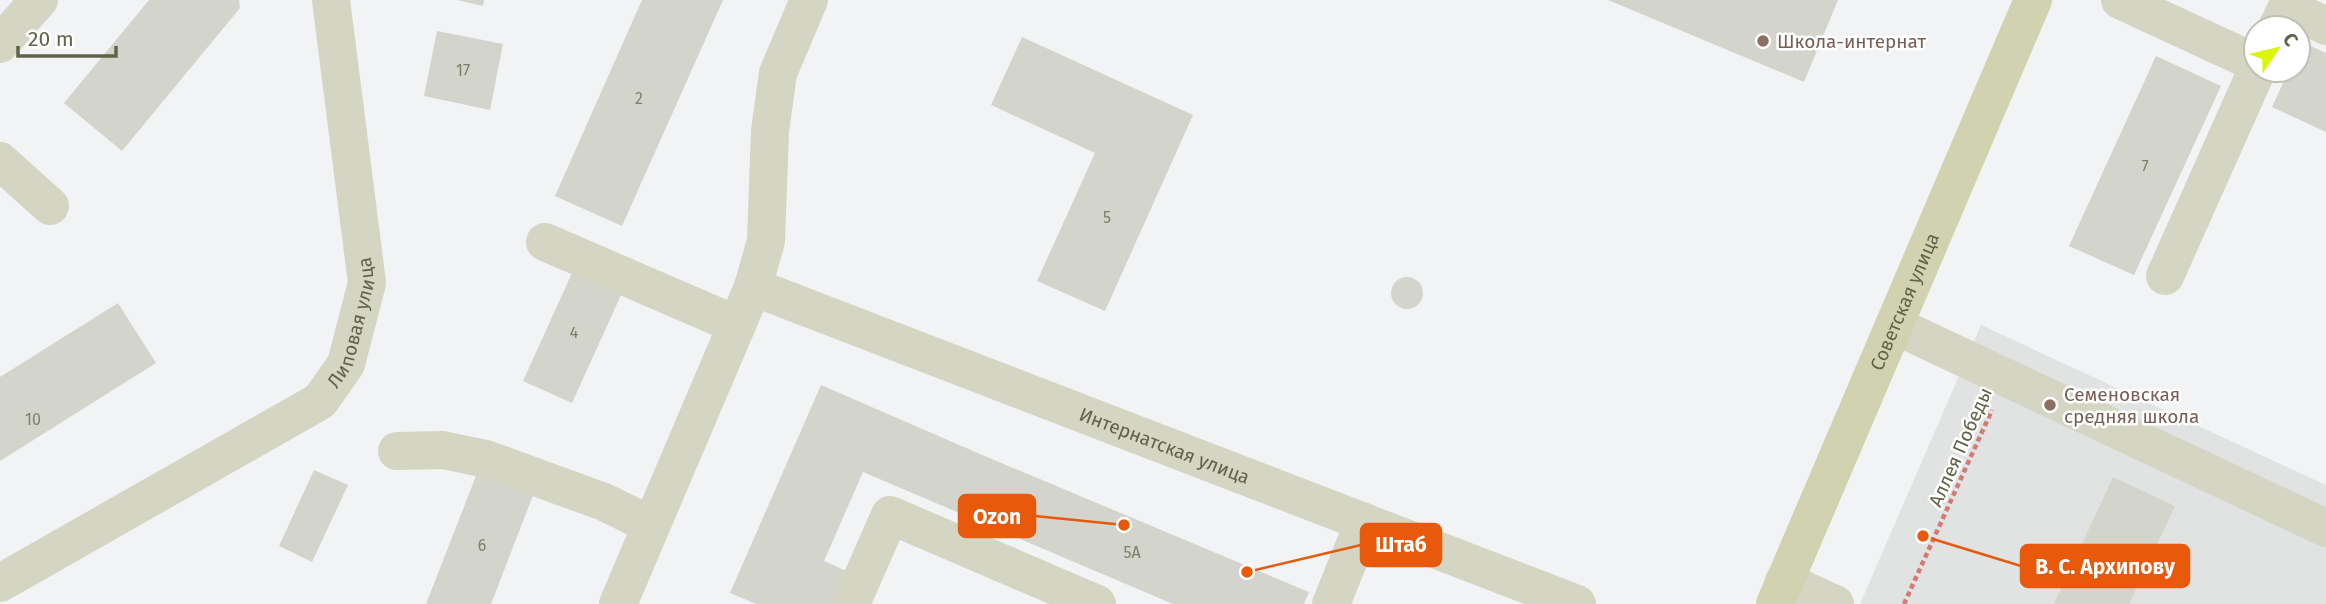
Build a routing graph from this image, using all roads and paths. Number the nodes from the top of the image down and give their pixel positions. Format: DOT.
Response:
graph roads {
  1 [pos="38,0"];
  2 [pos="331,0"];
  3 [pos="810,0"];
  4 [pos="2033,0"];
  5 [pos="2120,0"];
  6 [pos="2284,14"];
  7 [pos="2300,14"];
  8 [pos="0,44"];
  9 [pos="2242,57"];
  10 [pos="2252,84"];
  11 [pos="0,161"];
  12 [pos="50,206"];
  13 [pos="545,242"];
  14 [pos="2165,276"];
  15 [pos="753,287"];
  16 [pos="737,325"];
  17 [pos="1894,325"];
  18 [pos="2007,378"];
  19 [pos="397,451"];
  20 [pos="1364,522"];
  21 [pos="651,525"];
  22 [pos="2326,528"];
  23 [pos="0,583"];
  24 [pos="1780,592"];
  25 [pos="618,604"];
  26 [pos="851,604"];
  27 [pos="1097,604"];
  28 [pos="1331,604"];
  29 [pos="1577,604"];
  30 [pos="1835,604"];
  31 [pos="1904,604"];
  1 -- 8 [label="street"];
  2 -- 23 [label="street, Липовая улица"];
  3 -- 15 [label="street"];
  4 -- 17 [label="main road, Советская улица"];
  5 -- 9 [label="street"];
  6 -- 7 [label="street"];
  10 -- 14 [label="street"];
  11 -- 12 [label="street"];
  13 -- 16 [label="street"];
  15 -- 16 [label="street"];
  15 -- 20 [label="street, Интернатская улица"];
  16 -- 21 [label="street"];
  17 -- 18 [label="street"];
  17 -- 24 [label="main road, Советская улица"];
  18 -- 22 [label="street"];
  18 -- 31 [label="path, Аллея Победы"];
  19 -- 21 [label="street"];
  20 -- 28 [label="street"];
  20 -- 29 [label="street, Интернатская улица"];
  21 -- 25 [label="street"];
  24 -- 30 [label="street"];
  26 -- 27 [label="street"];
}
